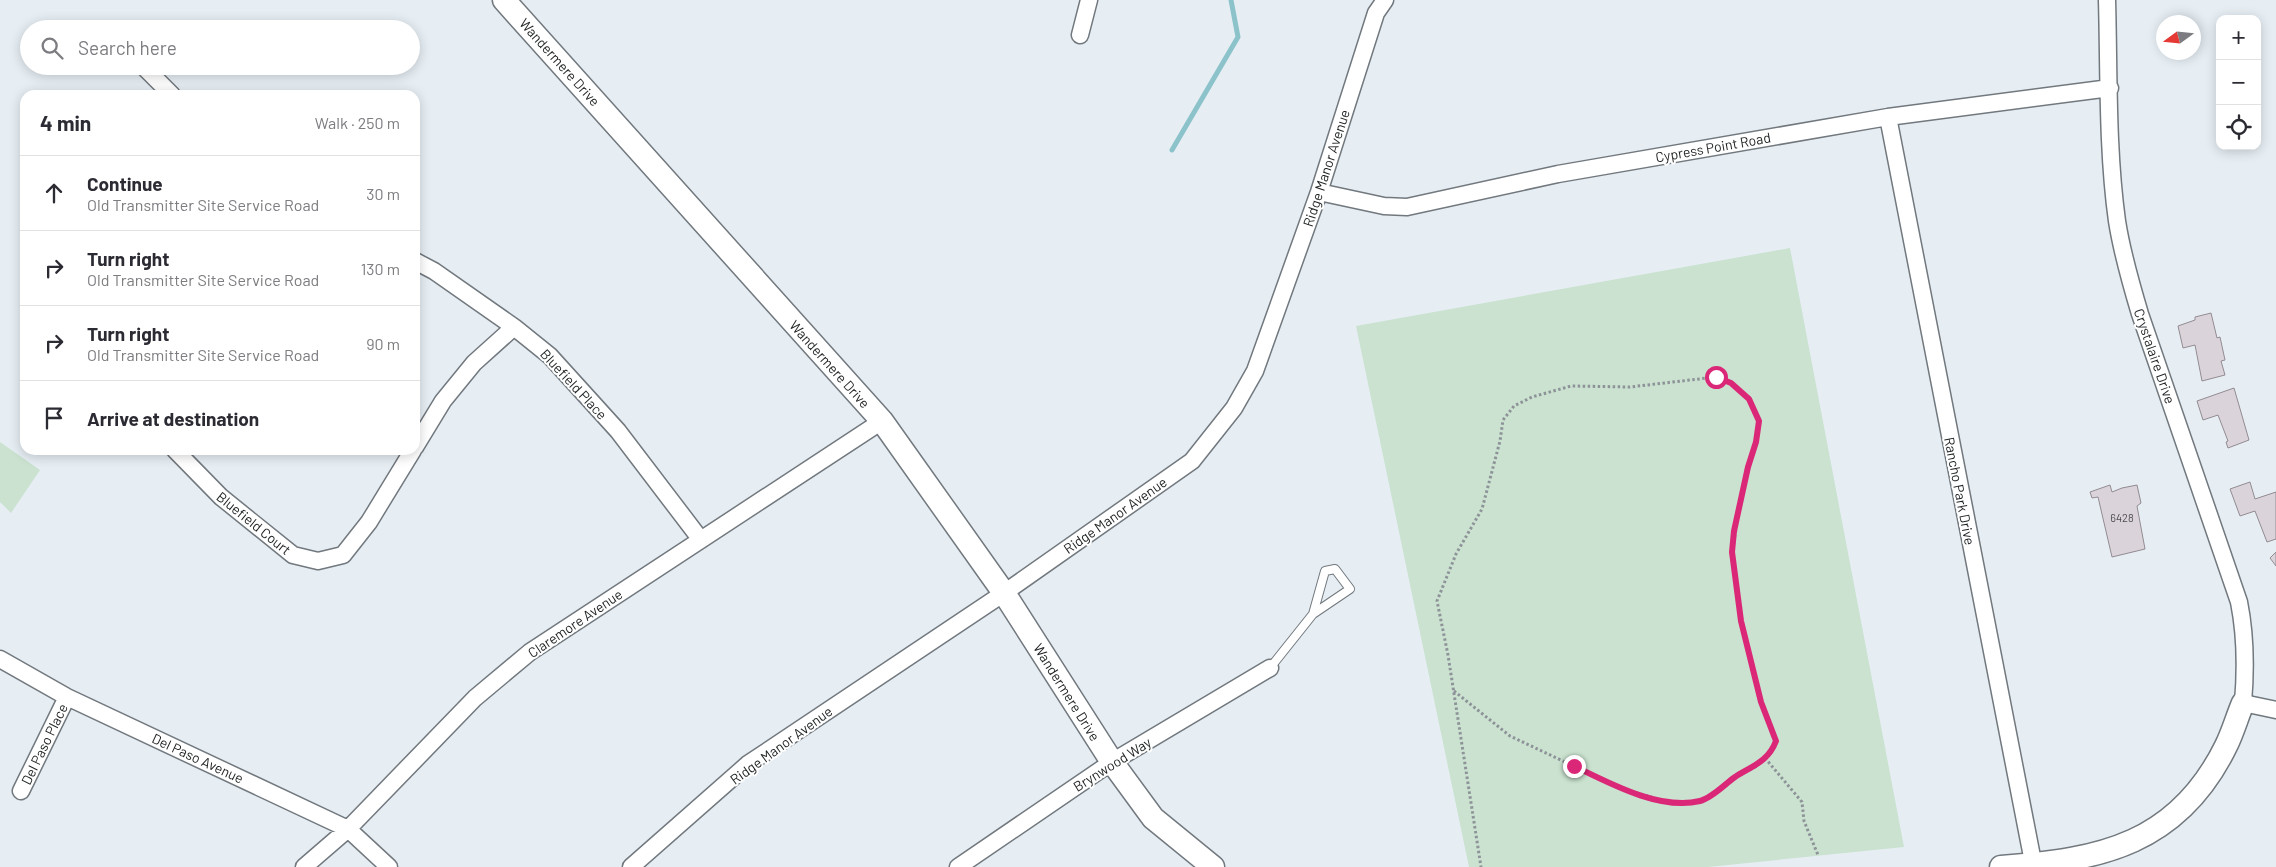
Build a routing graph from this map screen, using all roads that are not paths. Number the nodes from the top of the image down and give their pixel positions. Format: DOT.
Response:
graph roads {
  1 [pos="504,0"];
  2 [pos="1089,0"];
  3 [pos="1386,0"];
  4 [pos="2107,0"];
  5 [pos="1080,36"];
  6 [pos="151,75"];
  7 [pos="2110,88"];
  8 [pos="167,90"];
  9 [pos="1888,117"];
  10 [pos="1319,192"];
  11 [pos="420,263"];
  12 [pos="514,327"];
  13 [pos="882,421"];
  14 [pos="420,439"];
  15 [pos="180,455"];
  16 [pos="410,455"];
  17 [pos="702,540"];
  18 [pos="1004,592"];
  19 [pos="1313,614"];
  20 [pos="0,659"];
  21 [pos="1270,668"];
  22 [pos="67,697"];
  23 [pos="2243,703"];
  24 [pos="2276,710"];
  25 [pos="1112,762"];
  26 [pos="21,791"];
  27 [pos="348,829"];
  28 [pos="2033,866"];
  29 [pos="304,867"];
  30 [pos="389,867"];
  31 [pos="631,867"];
  32 [pos="958,867"];
  33 [pos="1213,867"];
  34 [pos="2001,867"];
  1 -- 13 [label="street, Wandermere Drive"];
  2 -- 5 [label="street"];
  3 -- 10 [label="street, Ridge Manor Avenue"];
  4 -- 7 [label="street, Crystalaire Drive"];
  6 -- 8 [label="street"];
  7 -- 9 [label="street, Cypress Point Road"];
  7 -- 23 [label="street, Crystalaire Drive"];
  9 -- 10 [label="street, Cypress Point Road"];
  9 -- 28 [label="street, Rancho Park Drive"];
  10 -- 18 [label="street, Ridge Manor Avenue"];
  11 -- 12 [label="street, Bluefield Place"];
  12 -- 14 [label="street"];
  12 -- 17 [label="street, Bluefield Place"];
  13 -- 17 [label="street, Claremore Avenue"];
  13 -- 18 [label="street, Wandermere Drive"];
  15 -- 16 [label="street, Bluefield Court"];
  17 -- 27 [label="street, Claremore Avenue"];
  18 -- 25 [label="street, Wandermere Drive"];
  18 -- 31 [label="street, Ridge Manor Avenue"];
  19 -- 19 [label="lane"];
  19 -- 21 [label="lane"];
  20 -- 22 [label="street, Del Paso Avenue"];
  21 -- 25 [label="street, Brynwood Way"];
  22 -- 26 [label="street, Del Paso Place"];
  22 -- 27 [label="street, Del Paso Avenue"];
  23 -- 24 [label="street"];
  23 -- 28 [label="street"];
  25 -- 32 [label="street, Brynwood Way"];
  25 -- 33 [label="street, Wandermere Drive"];
  27 -- 29 [label="street, Claremore Avenue"];
  27 -- 30 [label="street, Del Paso Avenue"];
  28 -- 34 [label="street"];
}
